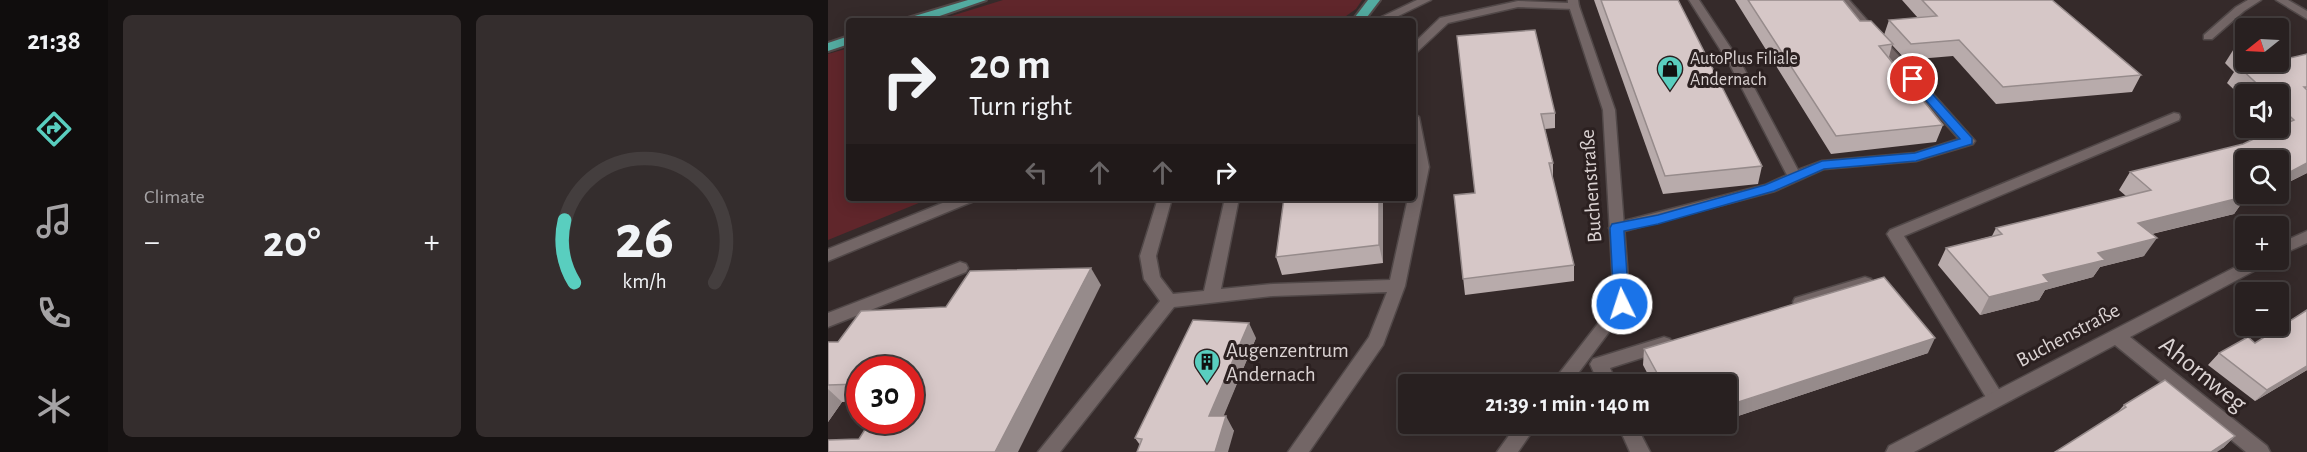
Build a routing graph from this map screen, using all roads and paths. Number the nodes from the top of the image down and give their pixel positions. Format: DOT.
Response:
graph roads {
  1 [pos="980,0"];
  2 [pos="1374,0"];
  3 [pos="1426,0"];
  4 [pos="1694,0"];
  5 [pos="1844,0"];
  6 [pos="2256,0"];
  7 [pos="2281,0"];
  8 [pos="1573,3"];
  9 [pos="2307,16"];
  10 [pos="922,18"];
  11 [pos="1360,18"];
  12 [pos="1386,18"];
  13 [pos="2208,37"];
  14 [pos="846,41"];
  15 [pos="828,47"];
  16 [pos="1416,47"];
  17 [pos="2174,117"];
  18 [pos="1416,134"];
  19 [pos="1795,177"];
  20 [pos="1416,196"];
  21 [pos="962,201"];
  22 [pos="1164,201"];
  23 [pos="1231,201"];
  24 [pos="1415,201"];
  25 [pos="1617,228"];
  26 [pos="2305,239"];
  27 [pos="2289,246"];
  28 [pos="828,255"];
  29 [pos="960,268"];
  30 [pos="2242,270"];
  31 [pos="1865,283"];
  32 [pos="1397,286"];
  33 [pos="1211,297"];
  34 [pos="1169,301"];
  35 [pos="1788,306"];
  36 [pos="828,320"];
  37 [pos="2115,335"];
  38 [pos="1677,340"];
  39 [pos="1568,374"];
  40 [pos="1604,374"];
  41 [pos="1996,399"];
  42 [pos="1521,434"];
  43 [pos="1631,434"];
  44 [pos="1048,452"];
  45 [pos="1298,452"];
  46 [pos="1507,452"];
  47 [pos="1640,452"];
  48 [pos="1896,452"];
  49 [pos="2260,452"];
  1 -- 10 [label="highway"];
  2 -- 11 [label="highway"];
  3 -- 12 [label="street"];
  4 -- 19 [label="street"];
  5 -- 19 [label="street"];
  6 -- 13 [label="street"];
  7 -- 9 [label="street"];
  8 -- 16 [label="street"];
  8 -- 25 [label="street, Buchenstraße"];
  14 -- 15 [label="highway"];
  17 -- 41 [label="street"];
  18 -- 20 [label="street"];
  19 -- 25 [label="street"];
  21 -- 28 [label="street"];
  22 -- 34 [label="street"];
  23 -- 33 [label="street"];
  24 -- 32 [label="street"];
  25 -- 39 [label="street, Buchenstraße"];
  26 -- 27 [label="street"];
  29 -- 36 [label="street"];
  30 -- 37 [label="street, Buchenstraße"];
  31 -- 35 [label="street"];
  32 -- 33 [label="street"];
  32 -- 45 [label="street"];
  33 -- 34 [label="street"];
  34 -- 44 [label="street"];
  37 -- 41 [label="street, Buchenstraße"];
  37 -- 49 [label="street, Ahornweg"];
  38 -- 40 [label="street"];
  41 -- 48 [label="street, Buchenstraße"];
  42 -- 46 [label="street"];
  43 -- 47 [label="street"];
}
